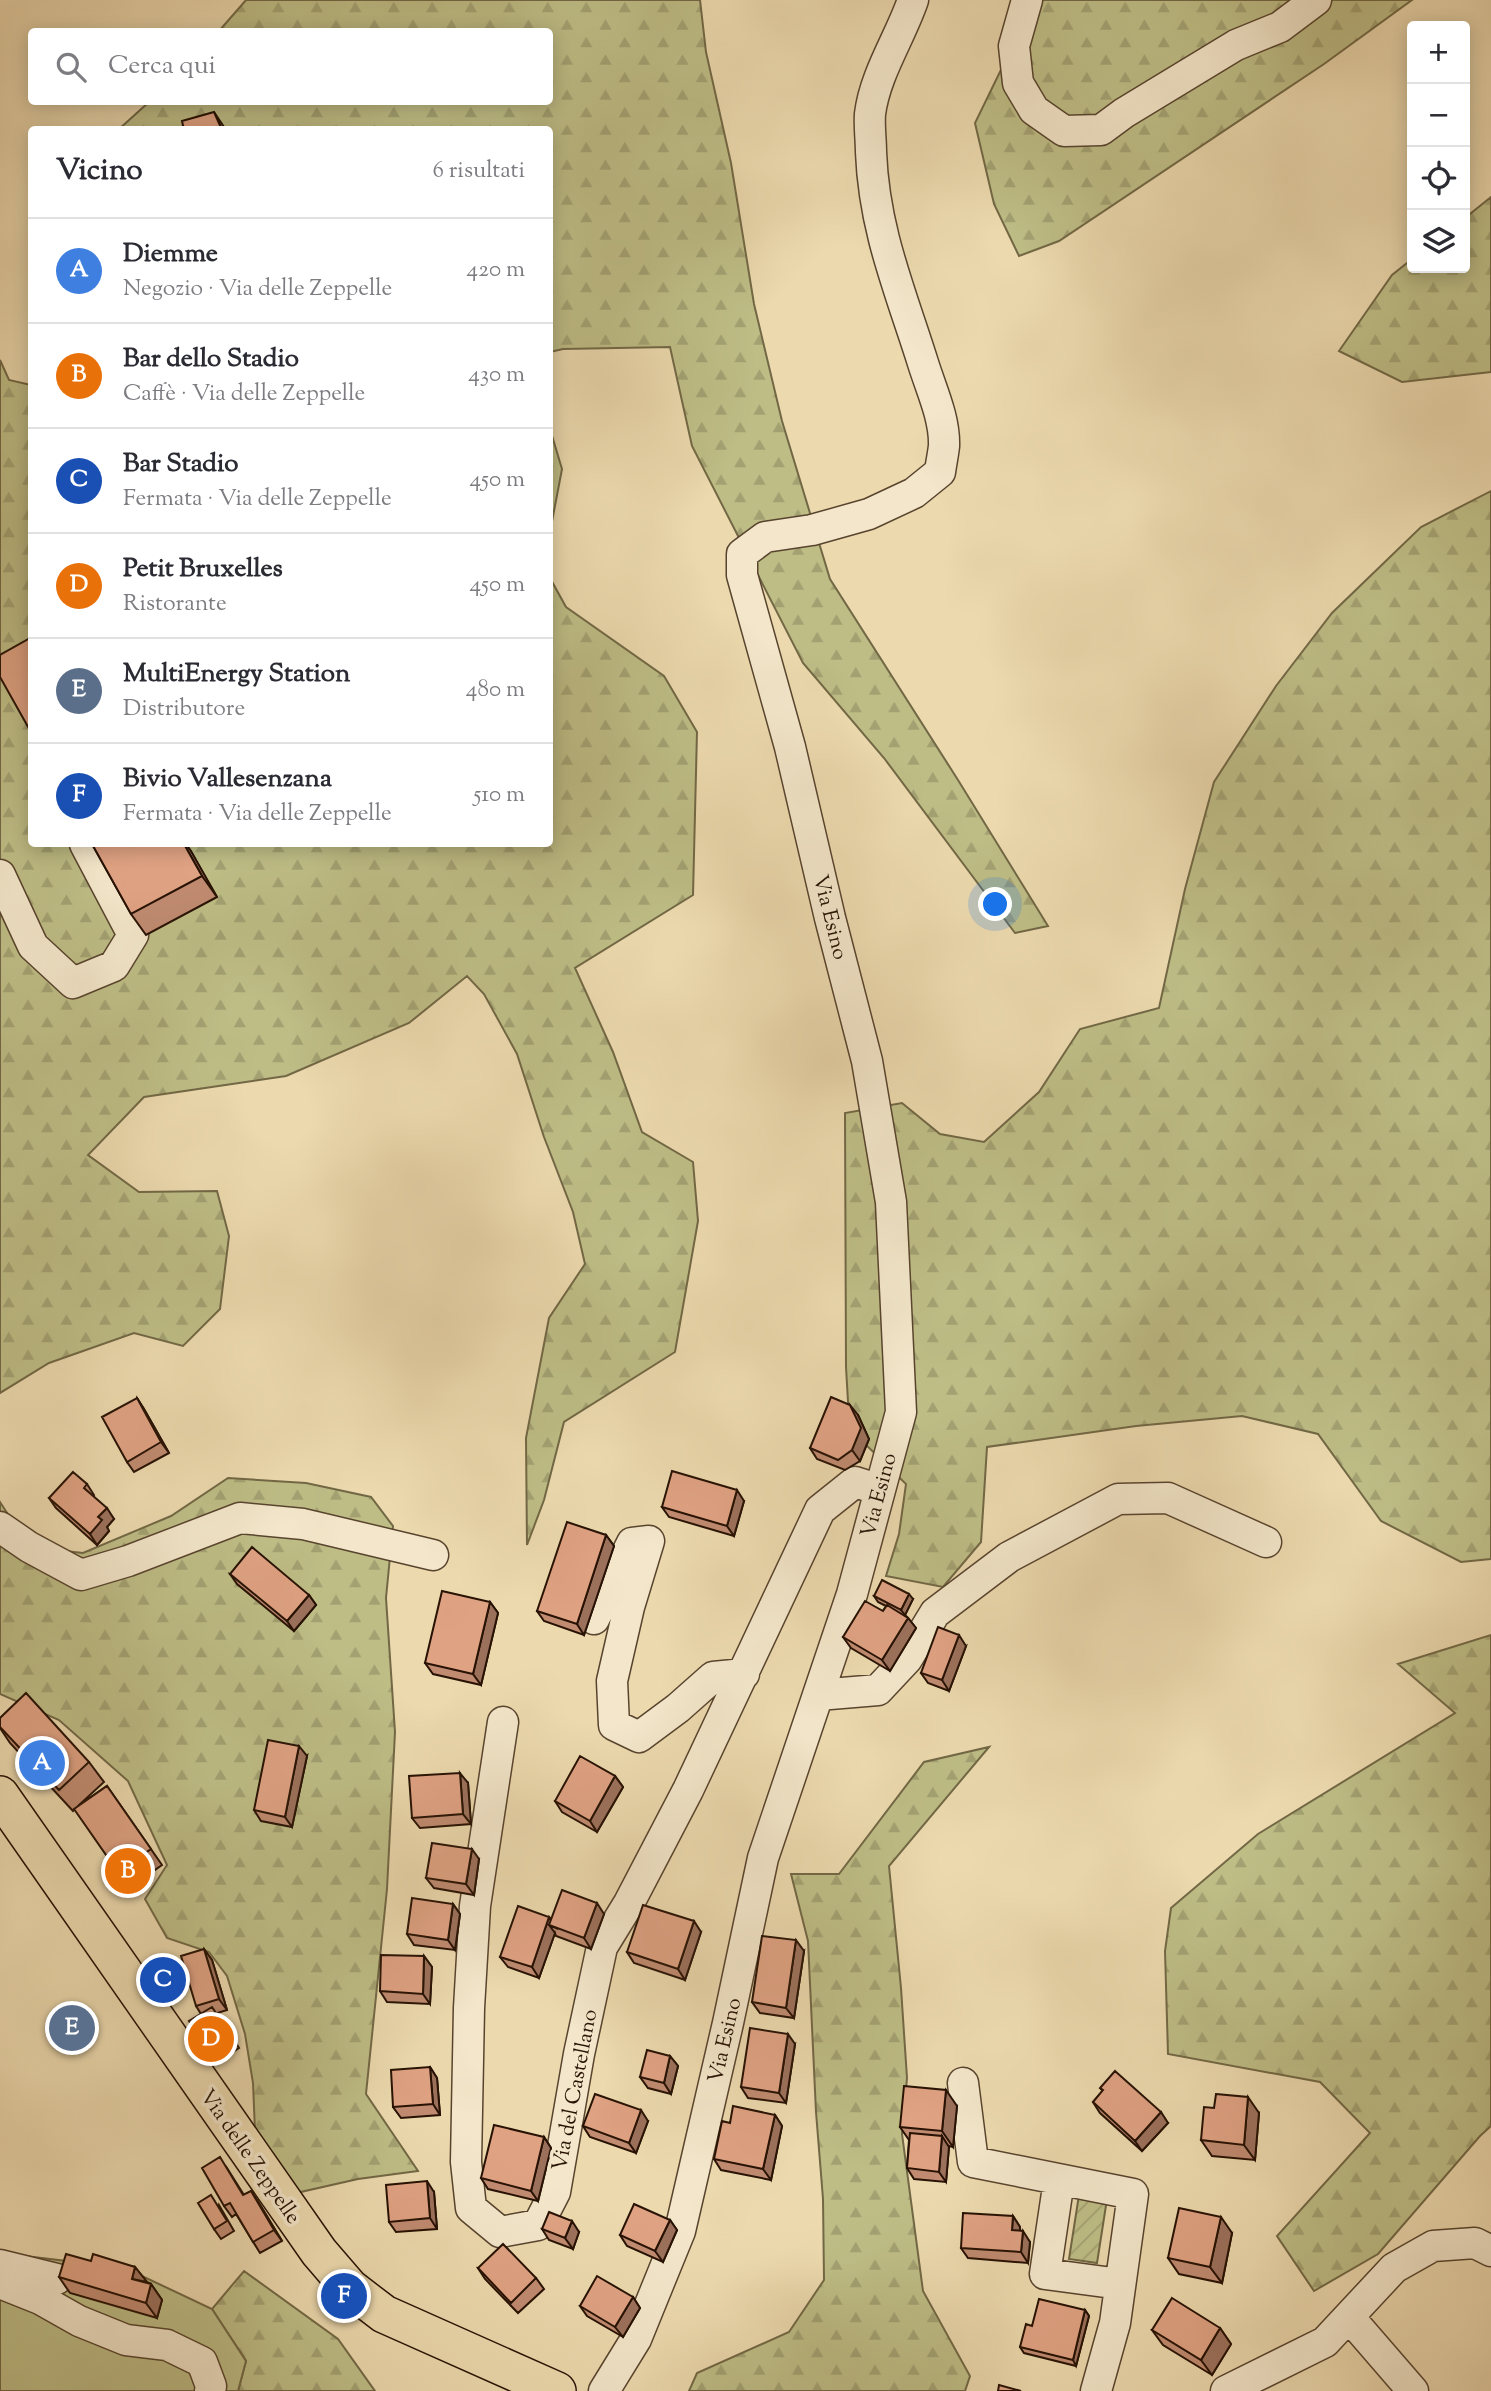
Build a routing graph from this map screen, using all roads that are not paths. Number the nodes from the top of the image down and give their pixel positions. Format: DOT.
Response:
graph roads {
  1 [pos="914,0"];
  2 [pos="1027,0"];
  3 [pos="1316,0"];
  4 [pos="87,847"];
  5 [pos="0,875"];
  6 [pos="880,1489"];
  7 [pos="0,1527"];
  8 [pos="1266,1542"];
  9 [pos="433,1555"];
  10 [pos="594,1619"];
  11 [pos="744,1674"];
  12 [pos="818,1695"];
  13 [pos="503,1722"];
  14 [pos="0,1795"];
  15 [pos="963,2083"];
  16 [pos="1059,2180"];
  17 [pos="1491,2251"];
  18 [pos="0,2265"];
  19 [pos="57,2279"];
  20 [pos="0,2283"];
  21 [pos="1120,2284"];
  22 [pos="1349,2317"];
  23 [pos="210,2391"];
  24 [pos="557,2391"];
  25 [pos="604,2391"];
  26 [pos="1096,2391"];
  27 [pos="1226,2391"];
  28 [pos="1413,2391"];
  1 -- 6 [label="street, Via Esino"];
  2 -- 3 [label="street"];
  4 -- 5 [label="street"];
  6 -- 11 [label="street, Via del Castellano"];
  6 -- 12 [label="street, Via Esino"];
  7 -- 9 [label="street"];
  8 -- 12 [label="street"];
  10 -- 11 [label="street"];
  11 -- 13 [label="street, Via del Castellano"];
  12 -- 25 [label="street, Via Esino"];
  14 -- 24 [label="main road, Via delle Zeppelle"];
  15 -- 16 [label="street"];
  16 -- 21 [label="street"];
  16 -- 21 [label="street"];
  17 -- 22 [label="street"];
  18 -- 19 [label="street"];
  20 -- 23 [label="street"];
  21 -- 26 [label="street"];
  22 -- 27 [label="street"];
  22 -- 28 [label="street"];
}
